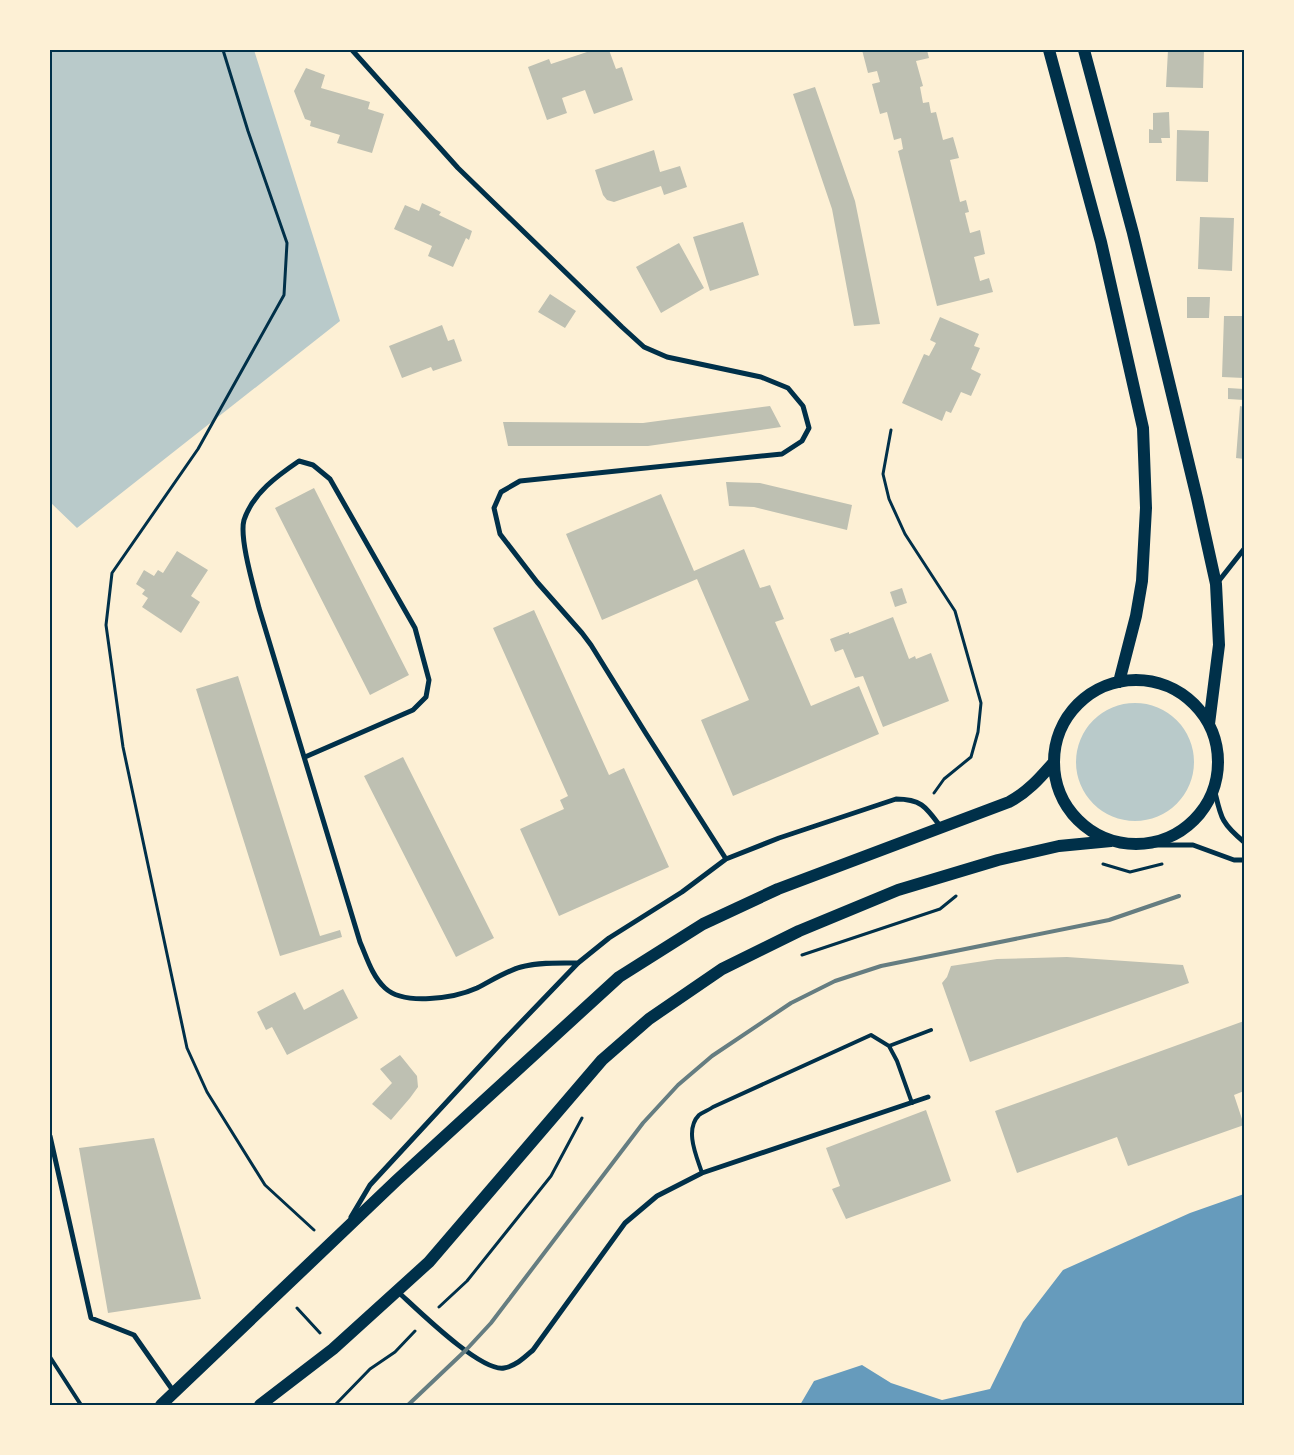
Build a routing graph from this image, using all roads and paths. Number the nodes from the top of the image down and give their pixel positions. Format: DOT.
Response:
graph roads {
  1 [pos="223,50"];
  2 [pos="352,50"];
  3 [pos="1049,50"];
  4 [pos="1084,50"];
  5 [pos="890,430"];
  6 [pos="1244,549"];
  7 [pos="1216,584"];
  8 [pos="1119,682"];
  9 [pos="1209,724"];
  10 [pos="304,757"];
  11 [pos="1054,762"];
  12 [pos="1214,788"];
  13 [pos="926,806"];
  14 [pos="942,828"];
  15 [pos="1111,841"];
  16 [pos="1244,842"];
  17 [pos="1139,845"];
  18 [pos="726,859"];
  19 [pos="1244,860"];
  20 [pos="1097,862"];
  21 [pos="1164,863"];
  22 [pos="963,890"];
  23 [pos="799,956"];
  24 [pos="578,963"];
  25 [pos="931,1030"];
  26 [pos="888,1046"];
  27 [pos="928,1097"];
  28 [pos="912,1103"];
  29 [pos="582,1117"];
  30 [pos="50,1136"];
  31 [pos="702,1174"];
  32 [pos="342,1232"];
  33 [pos="330,1244"];
  34 [pos="397,1291"];
  35 [pos="297,1308"];
  36 [pos="427,1318"];
  37 [pos="325,1338"];
  38 [pos="50,1357"];
  39 [pos="174,1392"];
  40 [pos="81,1405"];
  41 [pos="161,1405"];
  42 [pos="260,1405"];
  43 [pos="335,1405"];
  1 -- 33 [label="path"];
  2 -- 18 [label="street"];
  3 -- 8 [label="main road"];
  4 -- 7 [label="main road"];
  5 -- 13 [label="path"];
  6 -- 7 [label="street"];
  7 -- 9 [label="main road"];
  8 -- 9 [label="main road"];
  8 -- 11 [label="main road"];
  9 -- 12 [label="main road"];
  10 -- 10 [label="street"];
  10 -- 24 [label="street"];
  11 -- 14 [label="main road"];
  11 -- 15 [label="main road"];
  12 -- 16 [label="street"];
  12 -- 17 [label="main road"];
  13 -- 14 [label="street"];
  13 -- 18 [label="street"];
  14 -- 32 [label="main road"];
  15 -- 17 [label="main road"];
  15 -- 34 [label="main road"];
  17 -- 19 [label="street"];
  18 -- 24 [label="street"];
  20 -- 21 [label="path"];
  22 -- 23 [label="path"];
  24 -- 32 [label="street"];
  25 -- 26 [label="lane"];
  26 -- 28 [label="lane"];
  26 -- 31 [label="lane"];
  27 -- 28 [label="street"];
  28 -- 31 [label="street"];
  29 -- 36 [label="path"];
  30 -- 39 [label="street"];
  31 -- 36 [label="street"];
  32 -- 33 [label="main road"];
  33 -- 39 [label="main road"];
  34 -- 36 [label="street"];
  34 -- 42 [label="main road"];
  35 -- 37 [label="path"];
  36 -- 43 [label="path"];
  38 -- 40 [label="lane"];
  39 -- 41 [label="main road"];
}
